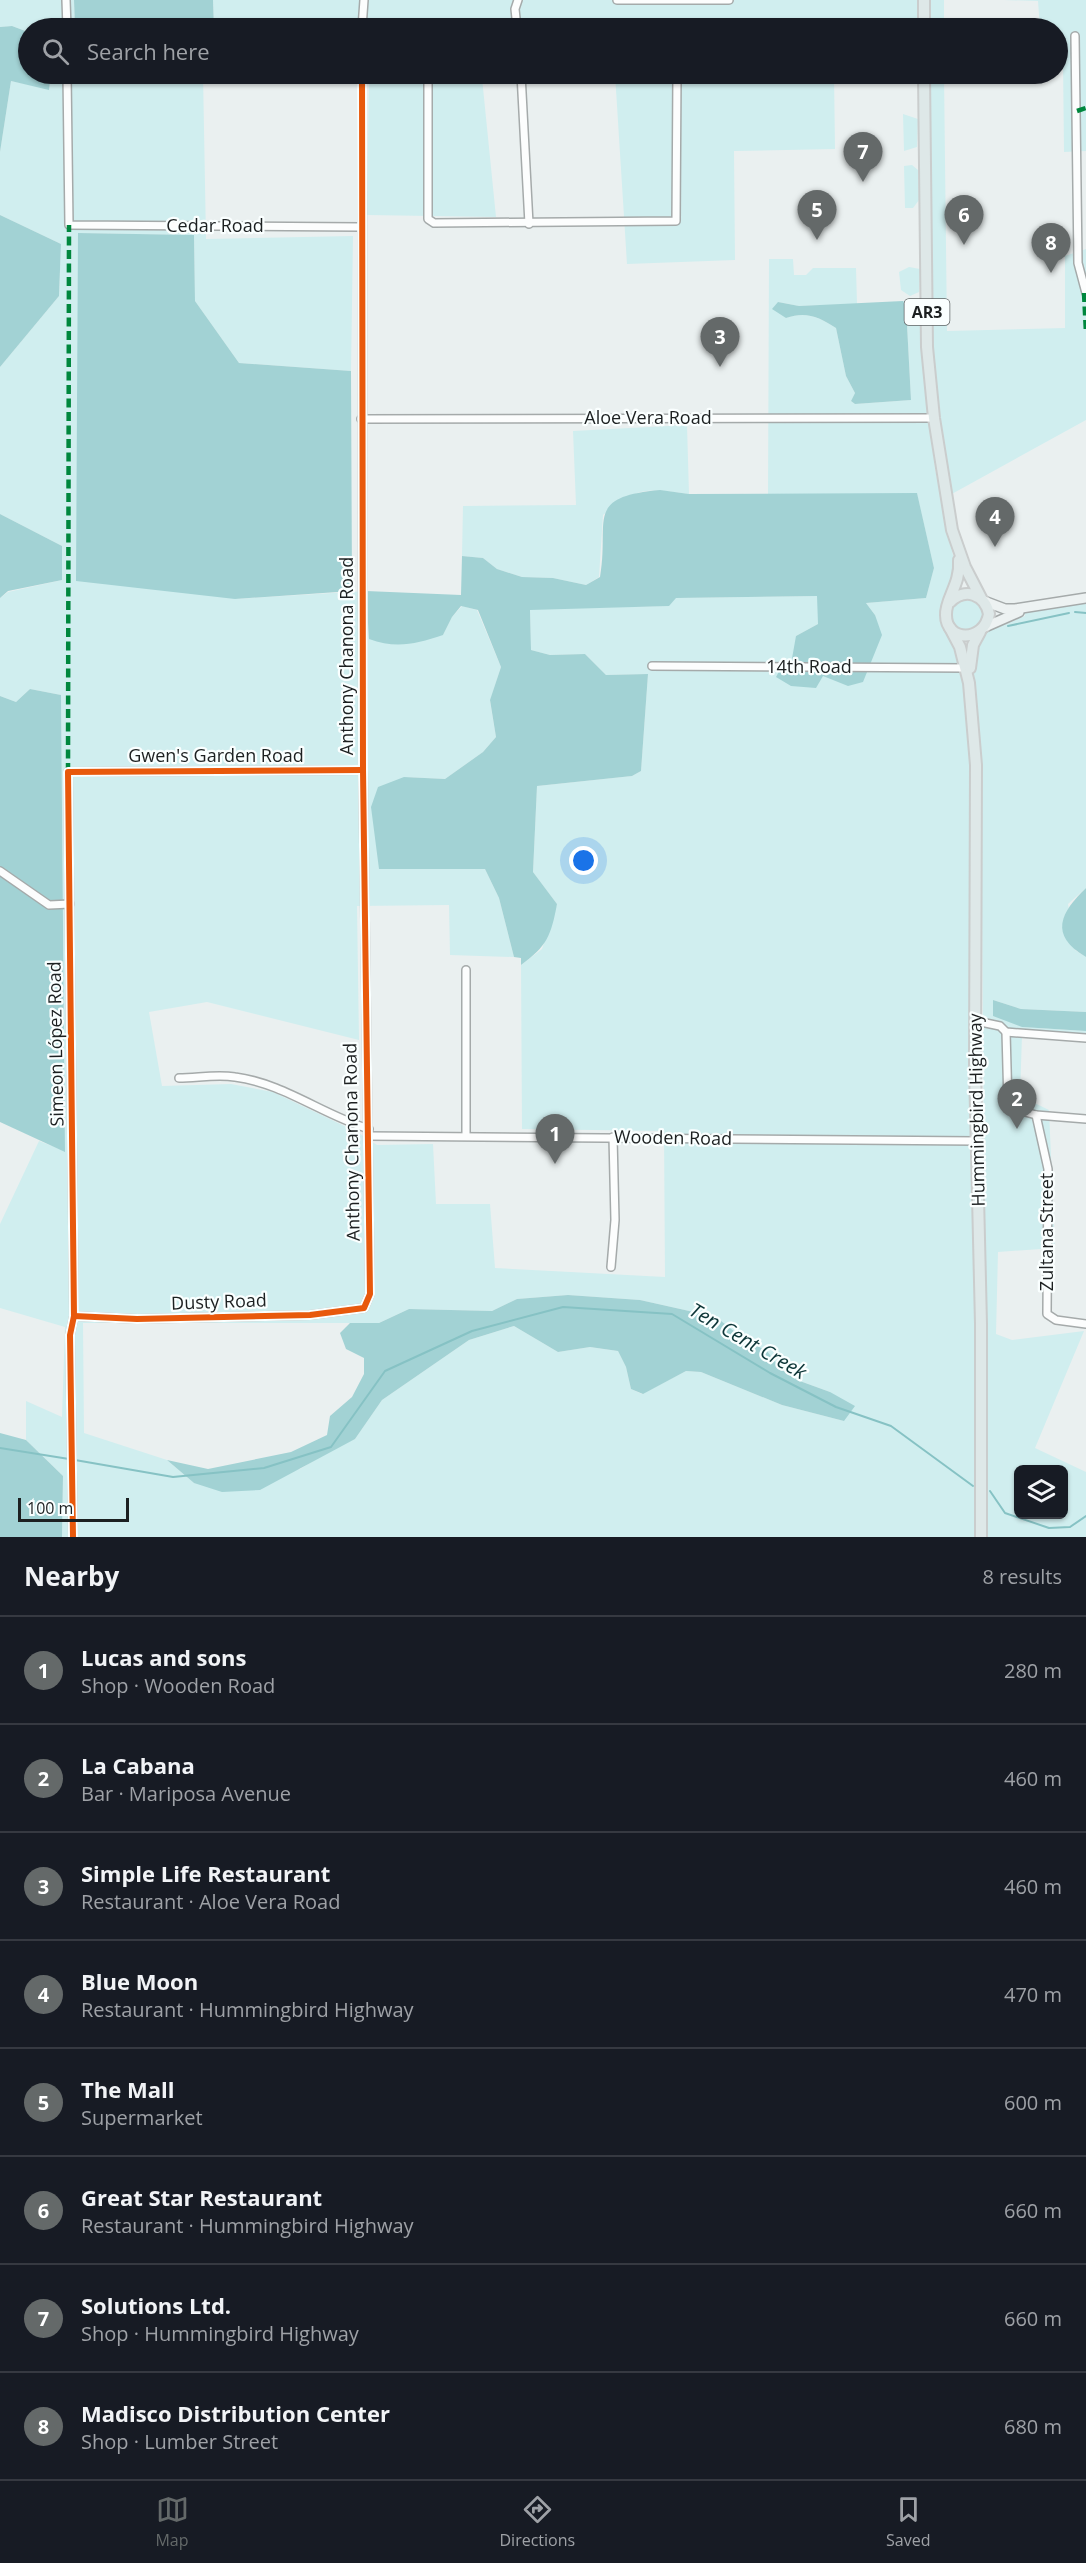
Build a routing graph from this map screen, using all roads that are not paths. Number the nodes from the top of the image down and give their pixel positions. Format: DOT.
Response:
graph roads {
  1 [pos="66,0"];
  2 [pos="364,0"];
  3 [pos="518,0"];
  4 [pos="617,0"];
  5 [pos="729,0"];
  6 [pos="924,0"];
  7 [pos="67,18"];
  8 [pos="363,18"];
  9 [pos="516,18"];
  10 [pos="924,18"];
  11 [pos="1074,36"];
  12 [pos="67,84"];
  13 [pos="362,84"];
  14 [pos="428,84"];
  15 [pos="522,84"];
  16 [pos="677,84"];
  17 [pos="924,84"];
  18 [pos="529,224"];
  19 [pos="360,226"];
  20 [pos="1085,293"];
  21 [pos="934,418"];
  22 [pos="361,419"];
  23 [pos="957,548"];
  24 [pos="1086,598"];
  25 [pos="982,599"];
  26 [pos="950,602"];
  27 [pos="1029,608"];
  28 [pos="950,628"];
  29 [pos="982,629"];
  30 [pos="652,666"];
  31 [pos="966,668"];
  32 [pos="969,683"];
  33 [pos="363,770"];
  34 [pos="68,772"];
  35 [pos="0,871"];
  36 [pos="69,904"];
  37 [pos="466,970"];
  38 [pos="976,1021"];
  39 [pos="1006,1032"];
  40 [pos="1086,1038"];
  41 [pos="179,1078"];
  42 [pos="1036,1115"];
  43 [pos="1086,1119"];
  44 [pos="369,1133"];
  45 [pos="466,1136"];
  46 [pos="613,1137"];
  47 [pos="976,1141"];
  48 [pos="611,1267"];
  49 [pos="364,1308"];
  50 [pos="74,1316"];
  51 [pos="1086,1324"];
  52 [pos="73,1537"];
  53 [pos="981,1537"];
  1 -- 7 [label="street"];
  2 -- 8 [label="street"];
  3 -- 9 [label="street"];
  4 -- 5 [label="street"];
  6 -- 10 [label="main road"];
  11 -- 20 [label="street"];
  12 -- 19 [label="street, Cedar Road"];
  13 -- 19 [label="street, Anthony Chanona Road"];
  14 -- 18 [label="street"];
  15 -- 18 [label="street"];
  16 -- 18 [label="street"];
  17 -- 21 [label="main road, AR3"];
  19 -- 22 [label="street, Anthony Chanona Road"];
  21 -- 22 [label="street, Aloe Vera Road"];
  21 -- 23 [label="main road, AR3"];
  22 -- 33 [label="street, Anthony Chanona Road"];
  23 -- 25 [label="main road, AR3"];
  23 -- 26 [label="main road, AR3"];
  24 -- 27 [label="main road"];
  25 -- 26 [label="main road"];
  25 -- 27 [label="main road"];
  25 -- 29 [label="main road"];
  26 -- 28 [label="main road"];
  27 -- 29 [label="main road"];
  28 -- 29 [label="main road"];
  28 -- 31 [label="main road, Hummingbird Highway"];
  29 -- 32 [label="main road, Hummingbird Highway"];
  30 -- 31 [label="street, 14th Road"];
  31 -- 32 [label="main road, Hummingbird Highway"];
  32 -- 38 [label="main road, Hummingbird Highway"];
  33 -- 34 [label="street, Gwen's Garden Road"];
  33 -- 44 [label="street, Anthony Chanona Road"];
  34 -- 36 [label="street, Simeon López Road"];
  35 -- 36 [label="street"];
  36 -- 50 [label="street, Simeon López Road"];
  37 -- 45 [label="street"];
  38 -- 39 [label="street"];
  38 -- 47 [label="main road, Hummingbird Highway"];
  39 -- 40 [label="street"];
  39 -- 42 [label="street"];
  41 -- 44 [label="street, Wooden Road"];
  42 -- 43 [label="street"];
  42 -- 51 [label="street, Zultana Street"];
  44 -- 45 [label="street, Wooden Road"];
  44 -- 49 [label="street, Anthony Chanona Road"];
  45 -- 46 [label="street, Wooden Road"];
  46 -- 47 [label="street, Wooden Road"];
  46 -- 48 [label="street"];
  47 -- 53 [label="main road, Hummingbird Highway"];
  49 -- 50 [label="street, Dusty Road"];
  50 -- 52 [label="street, Simeon López Road"];
}
